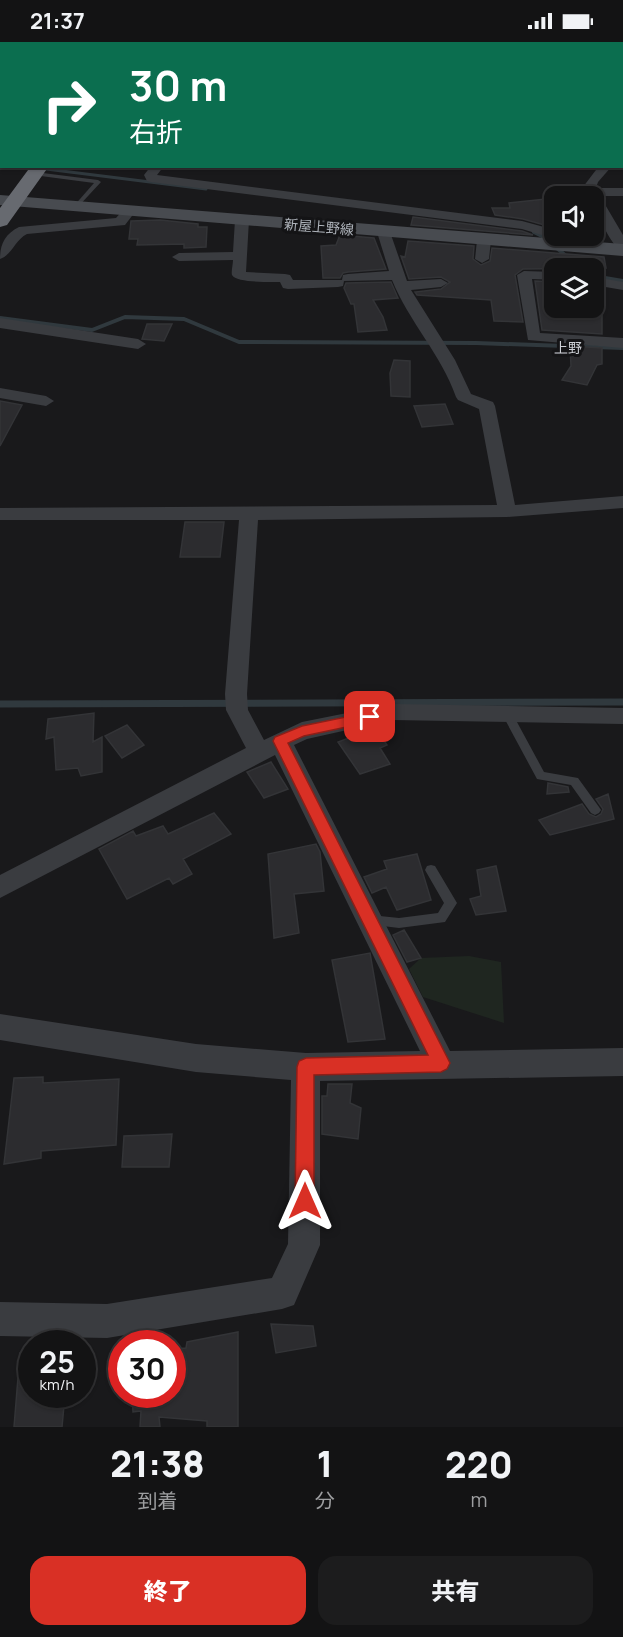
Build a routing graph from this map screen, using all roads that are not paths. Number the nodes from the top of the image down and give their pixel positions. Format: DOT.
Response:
graph roads {
  1 [pos="156,168"];
  2 [pos="604,168"];
  3 [pos="34,169"];
  4 [pos="590,186"];
  5 [pos="623,192"];
  6 [pos="604,194"];
  7 [pos="5,202"];
  8 [pos="76,207"];
  9 [pos="129,212"];
  10 [pos="604,215"];
  11 [pos="242,220"];
  12 [pos="0,221"];
  13 [pos="544,231"];
  14 [pos="384,232"];
  15 [pos="544,246"];
  16 [pos="578,246"];
  17 [pos="623,249"];
  18 [pos="0,255"];
  19 [pos="239,256"];
  20 [pos="179,257"];
  21 [pos="544,276"];
  22 [pos="400,280"];
  23 [pos="441,283"];
  24 [pos="604,283"];
  25 [pos="623,286"];
  26 [pos="0,323"];
  27 [pos="623,343"];
  28 [pos="138,344"];
  29 [pos="0,393"];
  30 [pos="46,401"];
  31 [pos="623,502"];
  32 [pos="507,511"];
  33 [pos="0,514"];
  34 [pos="249,514"];
  35 [pos="507,714"];
  36 [pos="623,716"];
  37 [pos="269,746"];
  38 [pos="595,810"];
  39 [pos="431,870"];
  40 [pos="0,887"];
  41 [pos="369,920"];
  42 [pos="0,1027"];
  43 [pos="623,1062"];
  44 [pos="441,1063"];
  45 [pos="306,1067"];
  46 [pos="0,1319"];
  1 -- 13 [label="street"];
  2 -- 4 [label="street"];
  3 -- 7 [label="highway"];
  3 -- 8 [label="lane"];
  5 -- 6 [label="street"];
  7 -- 8 [label="main road, 新屋上野線"];
  7 -- 12 [label="highway"];
  8 -- 9 [label="main road, 新屋上野線"];
  9 -- 11 [label="main road, 新屋上野線"];
  9 -- 18 [label="street"];
  10 -- 17 [label="street"];
  11 -- 14 [label="main road, 新屋上野線"];
  11 -- 19 [label="street"];
  14 -- 15 [label="main road, 新屋上野線"];
  14 -- 22 [label="street"];
  16 -- 17 [label="main road, 新屋上野線"];
  19 -- 20 [label="street"];
  19 -- 22 [label="street"];
  21 -- 27 [label="street"];
  22 -- 23 [label="street"];
  22 -- 32 [label="street"];
  24 -- 25 [label="street"];
  26 -- 28 [label="street"];
  29 -- 30 [label="street"];
  31 -- 32 [label="street"];
  32 -- 34 [label="street"];
  33 -- 34 [label="street"];
  34 -- 37 [label="street"];
  35 -- 36 [label="street"];
  35 -- 37 [label="street"];
  35 -- 38 [label="lane"];
  37 -- 40 [label="street"];
  37 -- 41 [label="street"];
  39 -- 41 [label="lane"];
  41 -- 44 [label="street"];
  42 -- 45 [label="street"];
  43 -- 44 [label="street"];
  44 -- 45 [label="street"];
  45 -- 46 [label="street"];
}
